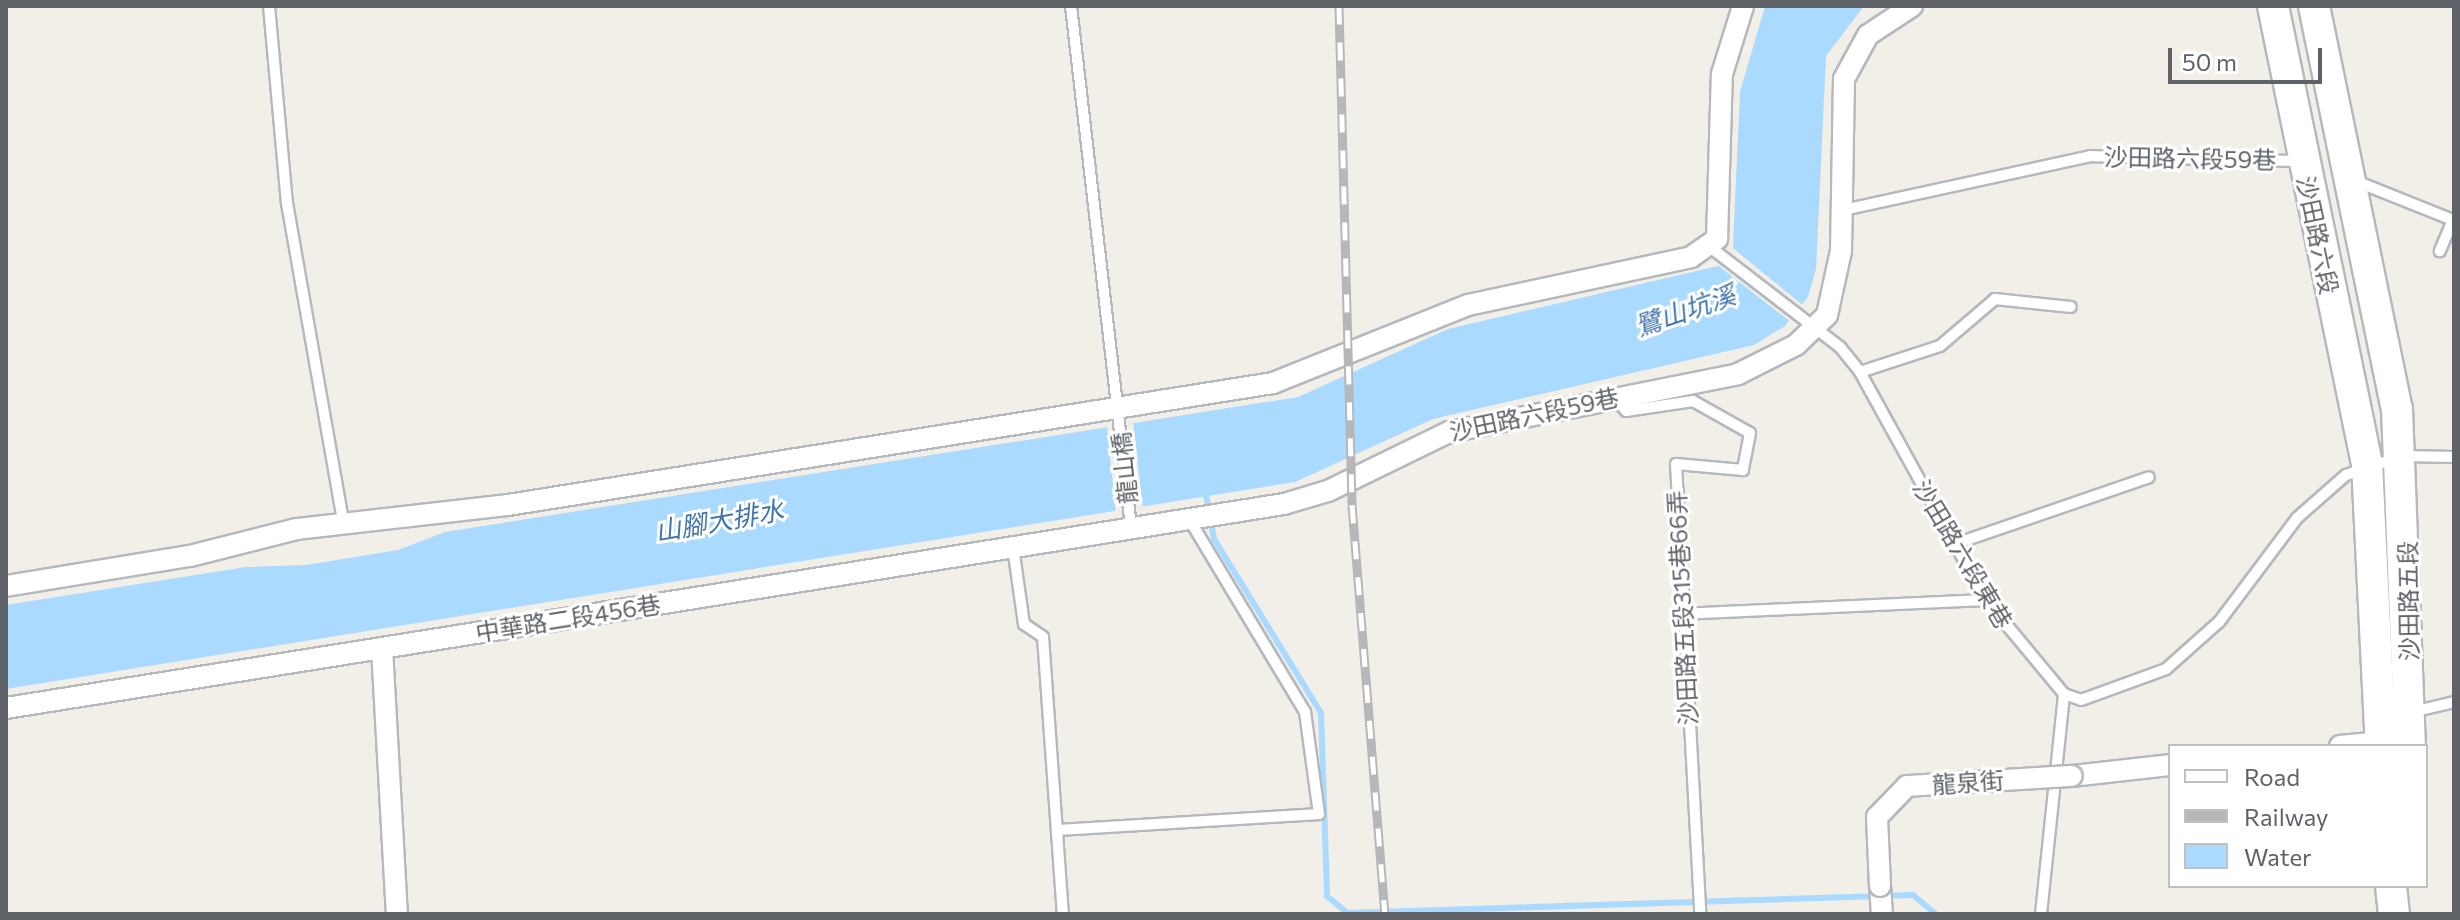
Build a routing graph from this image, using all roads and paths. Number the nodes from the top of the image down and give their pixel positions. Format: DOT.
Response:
graph roads {
  1 [pos="269,6"];
  2 [pos="1071,6"];
  3 [pos="1743,6"];
  4 [pos="1912,6"];
  5 [pos="2273,6"];
  6 [pos="2314,6"];
  7 [pos="2302,161"];
  8 [pos="2348,179"];
  9 [pos="1843,210"];
  10 [pos="1710,247"];
  11 [pos="2440,251"];
  12 [pos="2071,307"];
  13 [pos="1814,330"];
  14 [pos="1860,372"];
  15 [pos="1613,397"];
  16 [pos="1118,409"];
  17 [pos="2402,456"];
  18 [pos="2454,457"];
  19 [pos="2367,463"];
  20 [pos="2149,477"];
  21 [pos="1188,517"];
  22 [pos="343,522"];
  23 [pos="1131,527"];
  24 [pos="1952,545"];
  25 [pos="1013,547"];
  26 [pos="6,586"];
  27 [pos="1986,600"];
  28 [pos="1679,614"];
  29 [pos="382,648"];
  30 [pos="2064,694"];
  31 [pos="2454,702"];
  32 [pos="6,708"];
  33 [pos="2398,737"];
  34 [pos="2353,744"];
  35 [pos="2168,765"];
  36 [pos="1059,830"];
  37 [pos="2391,888"];
  38 [pos="2412,888"];
  39 [pos="1882,910"];
  40 [pos="397,914"];
  41 [pos="1063,914"];
  42 [pos="1700,914"];
  43 [pos="2041,914"];
  44 [pos="2394,914"];
  45 [pos="2414,914"];
  1 -- 22 [label="lane"];
  2 -- 16 [label="lane, 龍山橋"];
  3 -- 10 [label="street"];
  4 -- 9 [label="street"];
  5 -- 7 [label="street, 沙田路六段"];
  6 -- 8 [label="street, 沙田路六段"];
  7 -- 9 [label="lane, 沙田路六段59巷"];
  7 -- 19 [label="street, 沙田路六段"];
  8 -- 11 [label="lane"];
  8 -- 17 [label="street, 沙田路六段"];
  9 -- 13 [label="street"];
  10 -- 13 [label="lane, 沙田路六段東巷"];
  10 -- 16 [label="street"];
  12 -- 14 [label="lane"];
  13 -- 14 [label="lane, 沙田路六段東巷"];
  13 -- 15 [label="street, 沙田路六段59巷"];
  14 -- 24 [label="lane, 沙田路六段東巷"];
  15 -- 21 [label="street, 沙田路六段59巷"];
  15 -- 28 [label="lane, 沙田路五段315巷66弄"];
  16 -- 22 [label="street"];
  16 -- 23 [label="lane, 龍山橋"];
  17 -- 18 [label="lane"];
  17 -- 19 [label="lane"];
  17 -- 33 [label="street, 沙田路五段"];
  19 -- 30 [label="lane"];
  19 -- 33 [label="street, 沙田路五段"];
  20 -- 24 [label="lane"];
  21 -- 23 [label="street, 沙田路六段59巷"];
  21 -- 36 [label="lane"];
  22 -- 26 [label="street"];
  23 -- 25 [label="street, 中華路二段456巷"];
  24 -- 27 [label="lane, 沙田路六段東巷"];
  25 -- 29 [label="street, 中華路二段456巷"];
  25 -- 36 [label="lane"];
  27 -- 28 [label="lane"];
  27 -- 30 [label="lane, 沙田路六段東巷"];
  28 -- 42 [label="lane, 沙田路五段315巷66弄"];
  29 -- 32 [label="street, 中華路二段456巷"];
  29 -- 40 [label="street"];
  30 -- 43 [label="lane"];
  31 -- 33 [label="lane"];
  33 -- 34 [label="street"];
  35 -- 39 [label="street, 龍泉街, bridge"];
  36 -- 41 [label="lane"];
  37 -- 44 [label="street"];
  38 -- 45 [label="street"];
}
